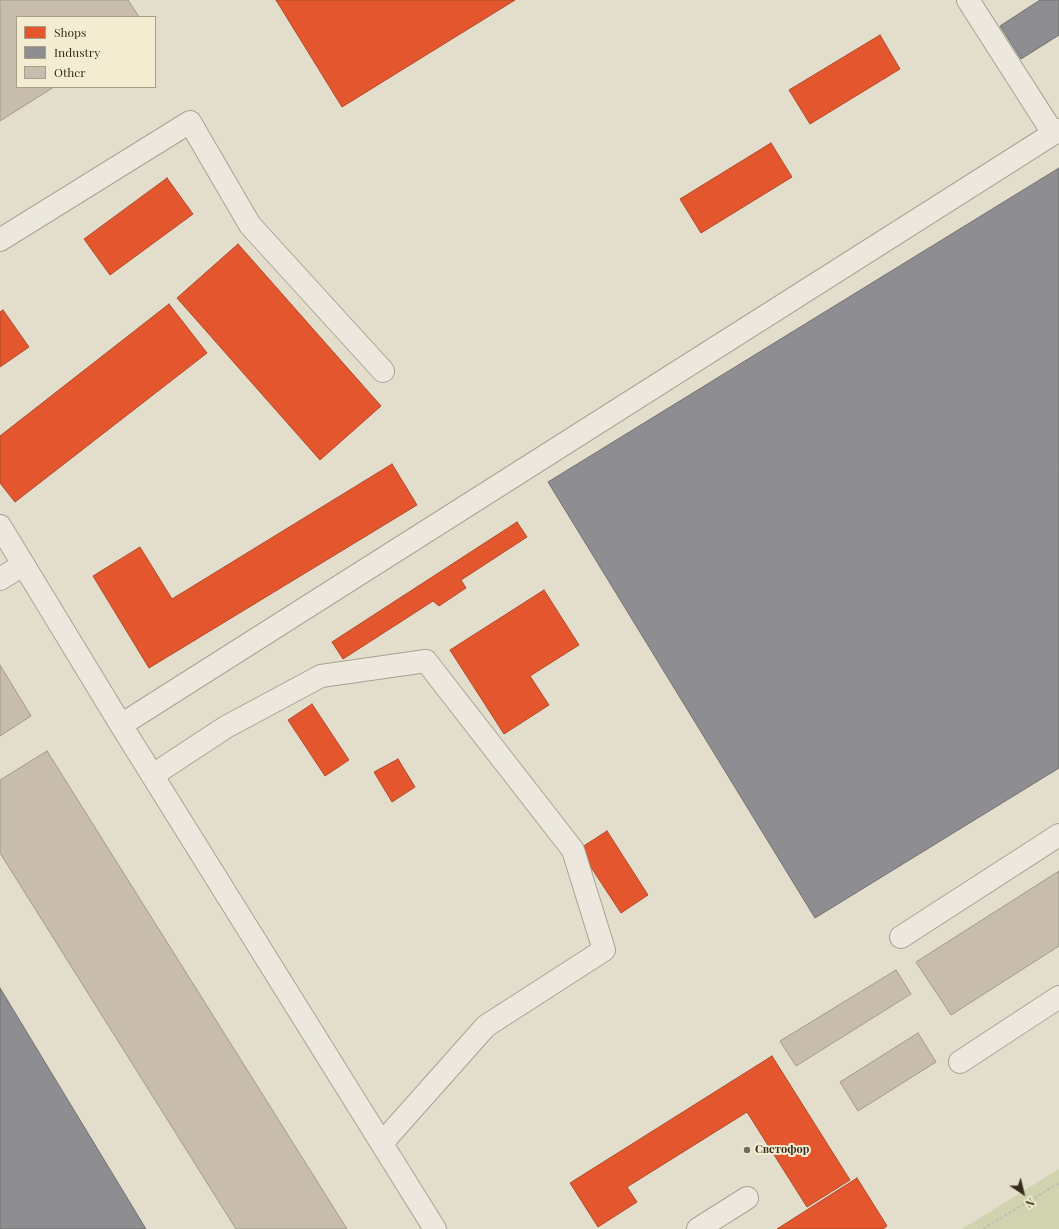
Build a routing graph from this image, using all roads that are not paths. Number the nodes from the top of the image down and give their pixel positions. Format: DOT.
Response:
graph roads {
  1 [pos="968,0"];
  2 [pos="1056,132"];
  3 [pos="0,240"];
  4 [pos="383,371"];
  5 [pos="0,526"];
  6 [pos="23,565"];
  7 [pos="0,579"];
  8 [pos="121,725"];
  9 [pos="153,775"];
  10 [pos="1059,835"];
  11 [pos="900,937"];
  12 [pos="1059,997"];
  13 [pos="960,1062"];
  14 [pos="382,1143"];
  15 [pos="747,1198"];
  16 [pos="435,1229"];
  17 [pos="698,1229"];
  1 -- 2 [label="street"];
  2 -- 8 [label="street"];
  3 -- 4 [label="street"];
  5 -- 6 [label="street"];
  6 -- 7 [label="street"];
  6 -- 8 [label="street"];
  8 -- 9 [label="street"];
  9 -- 14 [label="street"];
  9 -- 14 [label="street"];
  10 -- 11 [label="street"];
  12 -- 13 [label="street"];
  14 -- 16 [label="street"];
  15 -- 17 [label="street"];
}
